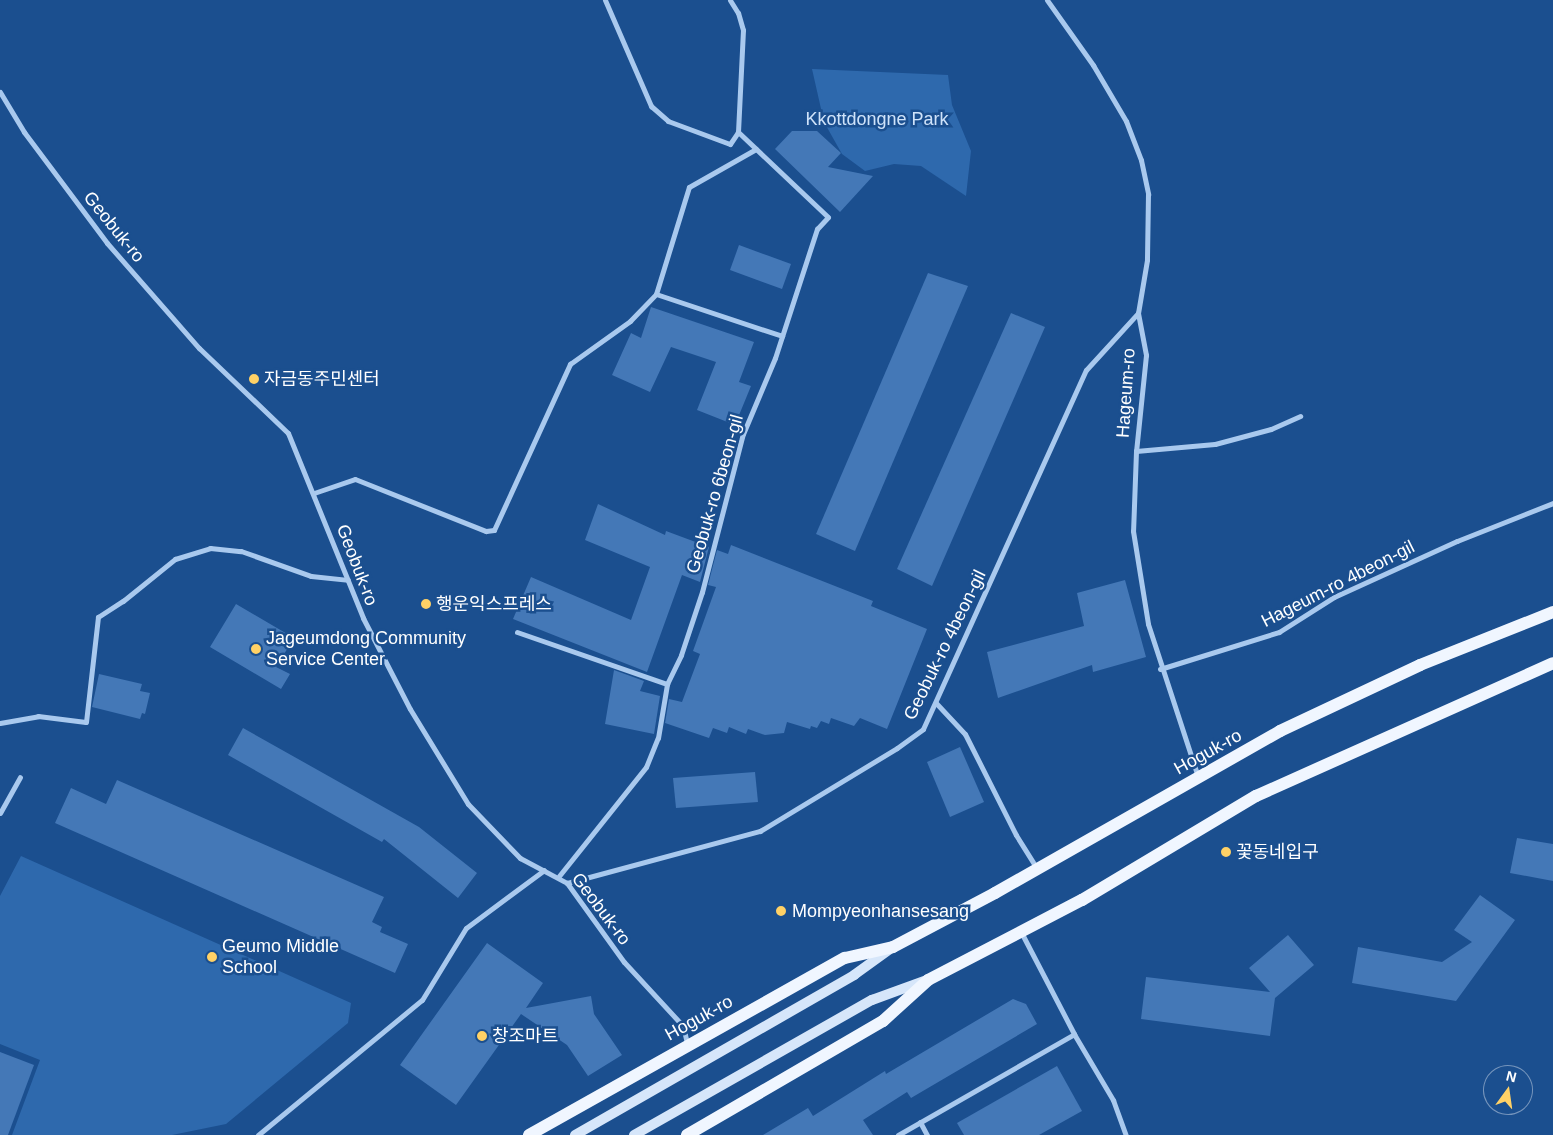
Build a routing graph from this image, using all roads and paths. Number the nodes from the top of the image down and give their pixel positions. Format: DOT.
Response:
graph roads {
  1 [pos="605,0"];
  2 [pos="730,0"];
  3 [pos="1047,0"];
  4 [pos="0,92"];
  5 [pos="738,132"];
  6 [pos="756,148"];
  7 [pos="656,294"];
  8 [pos="1138,313"];
  9 [pos="782,336"];
  10 [pos="1300,416"];
  11 [pos="1136,451"];
  12 [pos="314,493"];
  13 [pos="1553,503"];
  14 [pos="348,580"];
  15 [pos="1553,612"];
  16 [pos="518,632"];
  17 [pos="1553,664"];
  18 [pos="1160,669"];
  19 [pos="667,684"];
  20 [pos="936,703"];
  21 [pos="0,723"];
  22 [pos="20,776"];
  23 [pos="1198,777"];
  24 [pos="0,813"];
  25 [pos="1038,869"];
  26 [pos="544,870"];
  27 [pos="559,876"];
  28 [pos="567,883"];
  29 [pos="1021,931"];
  30 [pos="893,947"];
  31 [pos="928,980"];
  32 [pos="1074,1034"];
  33 [pos="687,1045"];
  34 [pos="920,1122"];
  35 [pos="258,1135"];
  36 [pos="529,1135"];
  37 [pos="575,1135"];
  38 [pos="634,1135"];
  39 [pos="687,1135"];
  40 [pos="898,1135"];
  41 [pos="927,1135"];
  42 [pos="1126,1135"];
  1 -- 5 [label="street"];
  2 -- 5 [label="street"];
  3 -- 8 [label="street, Hageum-ro"];
  4 -- 12 [label="street, Geobuk-ro"];
  5 -- 6 [label="street, Geobuk-ro 6beon-gil"];
  6 -- 7 [label="street"];
  6 -- 9 [label="street, Geobuk-ro 6beon-gil"];
  7 -- 9 [label="street"];
  7 -- 12 [label="street"];
  8 -- 11 [label="street, Hageum-ro"];
  8 -- 20 [label="street, Geobuk-ro 4beon-gil"];
  9 -- 19 [label="street, Geobuk-ro 6beon-gil"];
  10 -- 11 [label="street"];
  11 -- 18 [label="street, Hageum-ro"];
  12 -- 14 [label="street, Geobuk-ro"];
  13 -- 18 [label="street, Hageum-ro 4beon-gil"];
  14 -- 21 [label="street"];
  14 -- 26 [label="street, Geobuk-ro"];
  15 -- 23 [label="main road, Hoguk-ro"];
  16 -- 19 [label="street"];
  17 -- 29 [label="main road"];
  18 -- 23 [label="street, Hageum-ro"];
  19 -- 27 [label="street, Geobuk-ro 6beon-gil"];
  20 -- 25 [label="street"];
  20 -- 28 [label="street, Geobuk-ro 4beon-gil"];
  22 -- 24 [label="street"];
  23 -- 25 [label="main road, Hoguk-ro"];
  25 -- 30 [label="main road, Hoguk-ro"];
  26 -- 27 [label="street, Geobuk-ro"];
  26 -- 35 [label="street"];
  27 -- 28 [label="street, Geobuk-ro"];
  28 -- 33 [label="street, Geobuk-ro"];
  29 -- 31 [label="main road"];
  29 -- 32 [label="street"];
  30 -- 33 [label="main road, Hoguk-ro"];
  30 -- 37 [label="street, Hoguk-ro"];
  31 -- 38 [label="street"];
  31 -- 39 [label="main road"];
  32 -- 34 [label="street"];
  32 -- 42 [label="street"];
  33 -- 36 [label="main road, Hoguk-ro"];
  34 -- 40 [label="street"];
  34 -- 41 [label="street"];
}
